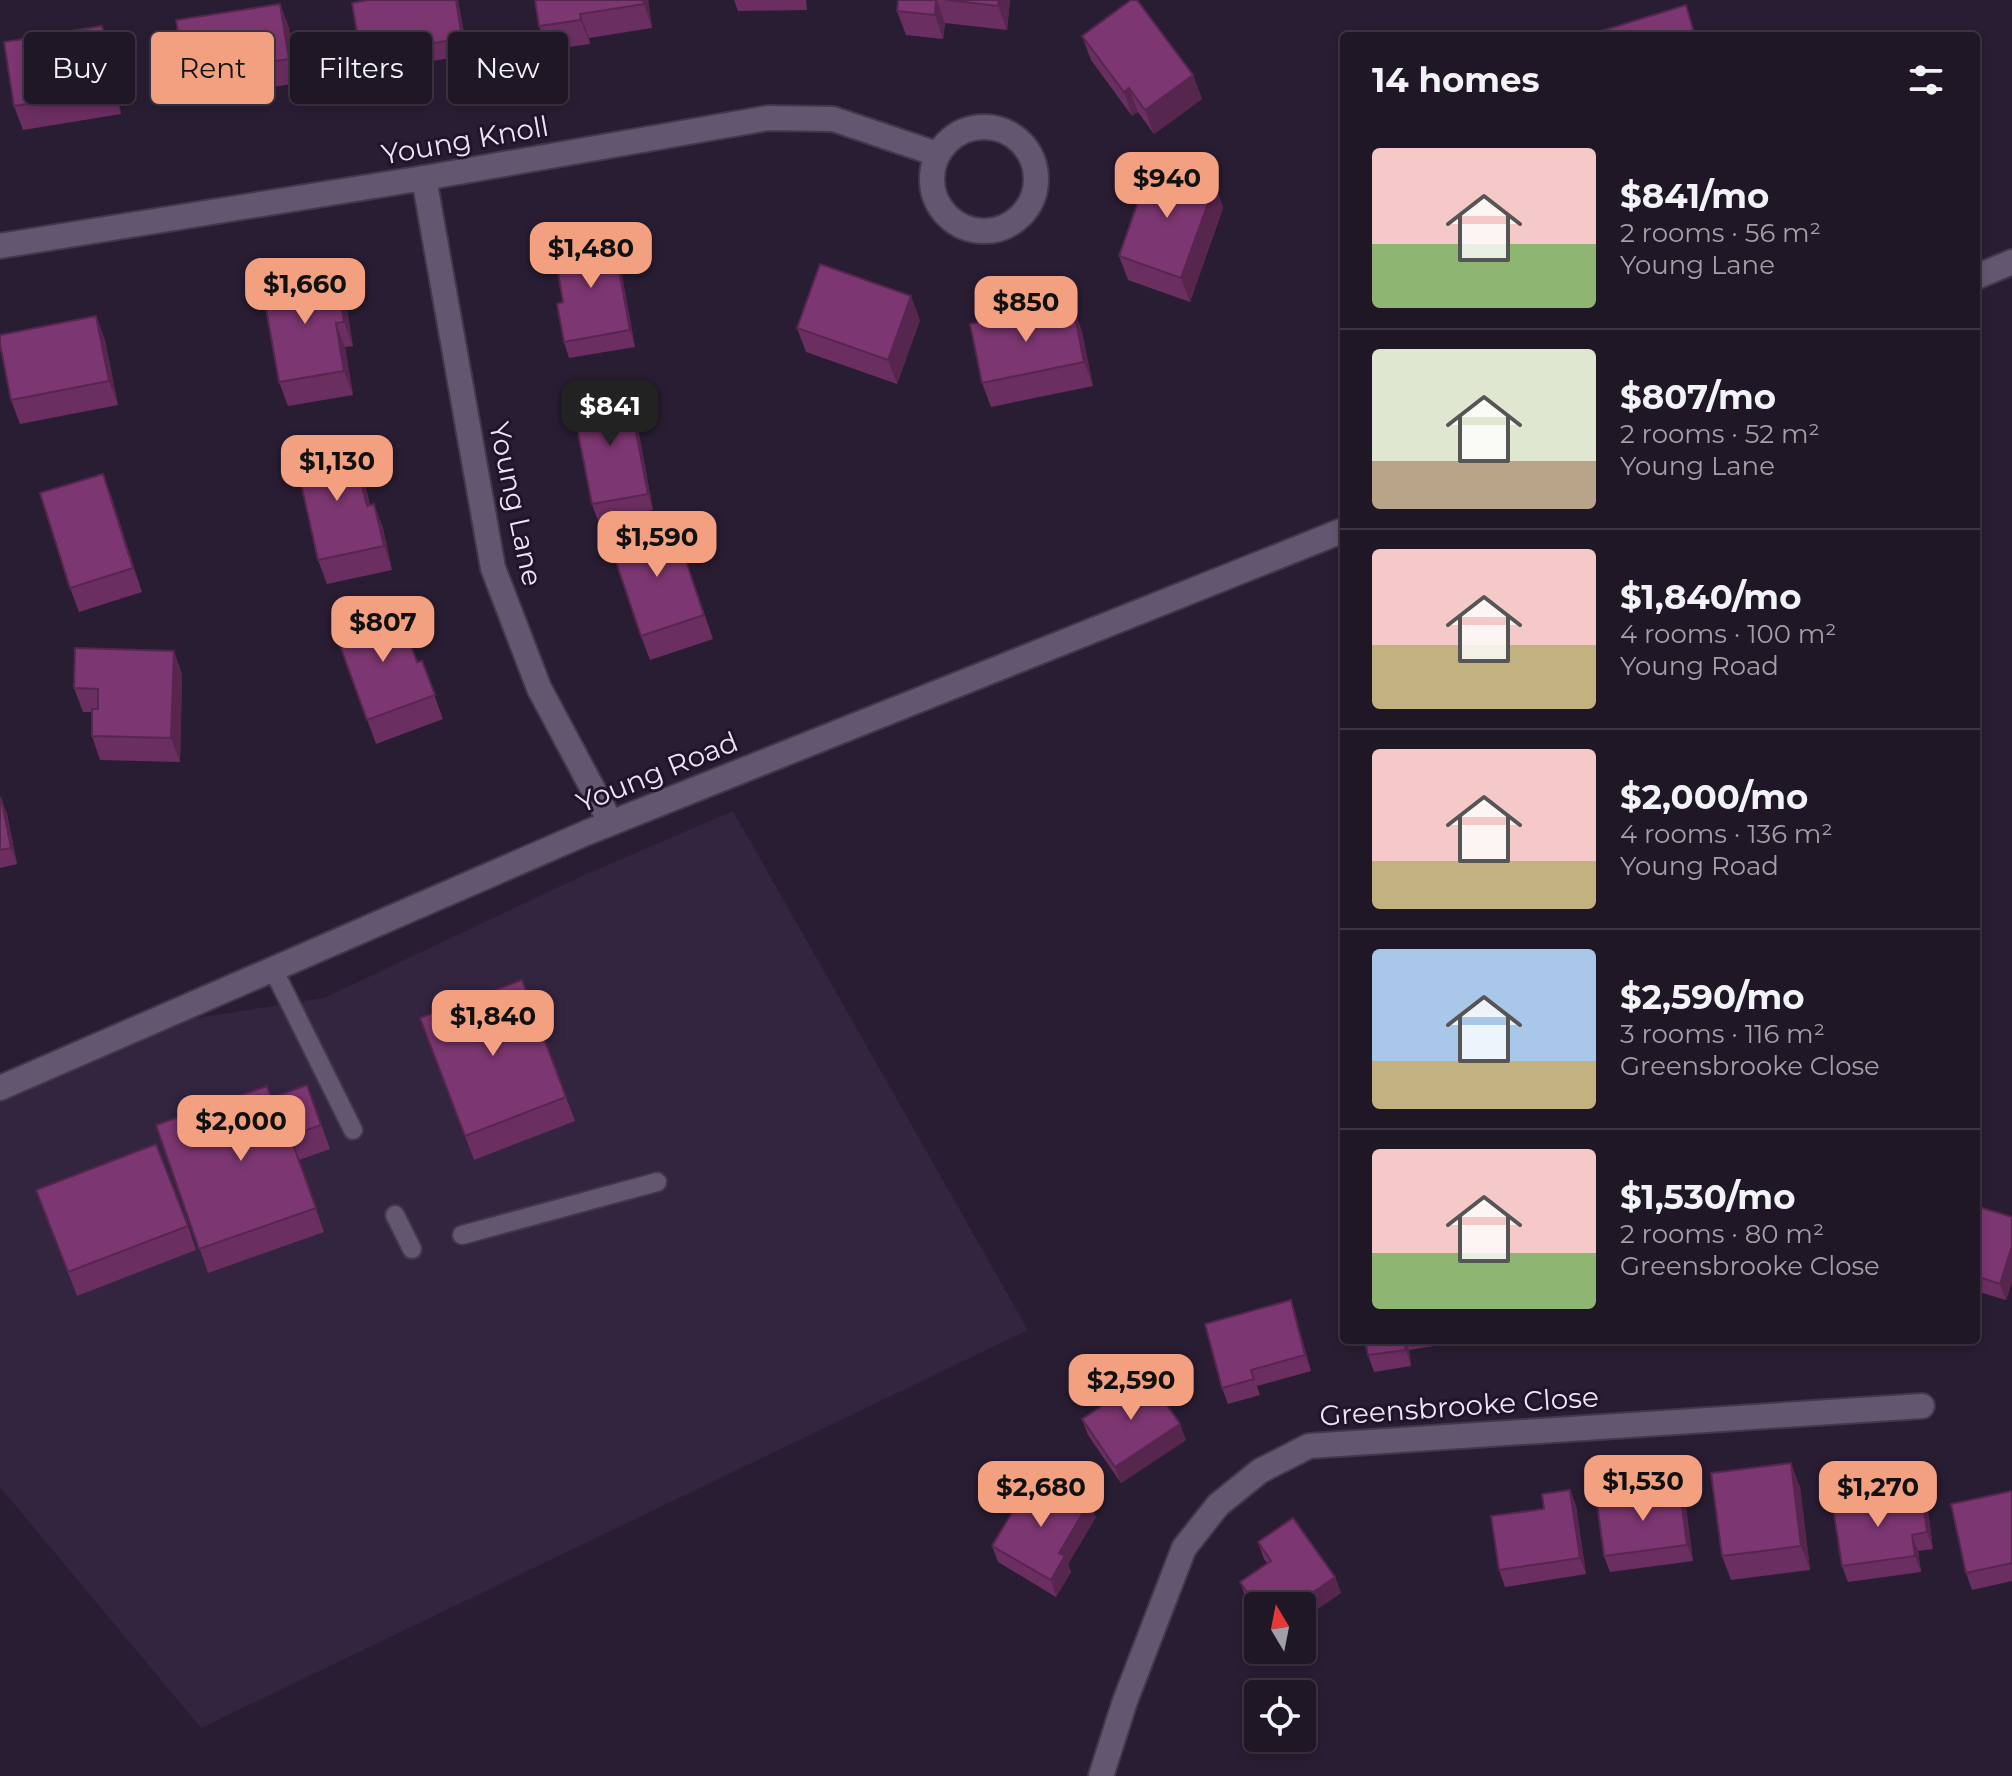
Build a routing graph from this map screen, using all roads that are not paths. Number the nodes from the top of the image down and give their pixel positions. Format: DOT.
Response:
graph roads {
  1 [pos="937,154"];
  2 [pos="424,178"];
  3 [pos="0,246"];
  4 [pos="2012,262"];
  5 [pos="1980,275"];
  6 [pos="1340,532"];
  7 [pos="611,823"];
  8 [pos="273,969"];
  9 [pos="0,1088"];
  10 [pos="353,1130"];
  11 [pos="657,1182"];
  12 [pos="395,1215"];
  13 [pos="462,1235"];
  14 [pos="412,1249"];
  15 [pos="1922,1406"];
  16 [pos="1101,1776"];
  1 -- 1 [label="street"];
  1 -- 2 [label="street, Young Knoll"];
  2 -- 3 [label="street, Young Knoll"];
  2 -- 7 [label="street, Young Lane"];
  4 -- 5 [label="street"];
  6 -- 7 [label="street, Young Road"];
  7 -- 8 [label="street, Young Road"];
  8 -- 9 [label="street, Young Road"];
  8 -- 10 [label="lane"];
  11 -- 13 [label="lane"];
  12 -- 14 [label="lane"];
  15 -- 16 [label="street, Greensbrooke Close"];
}
